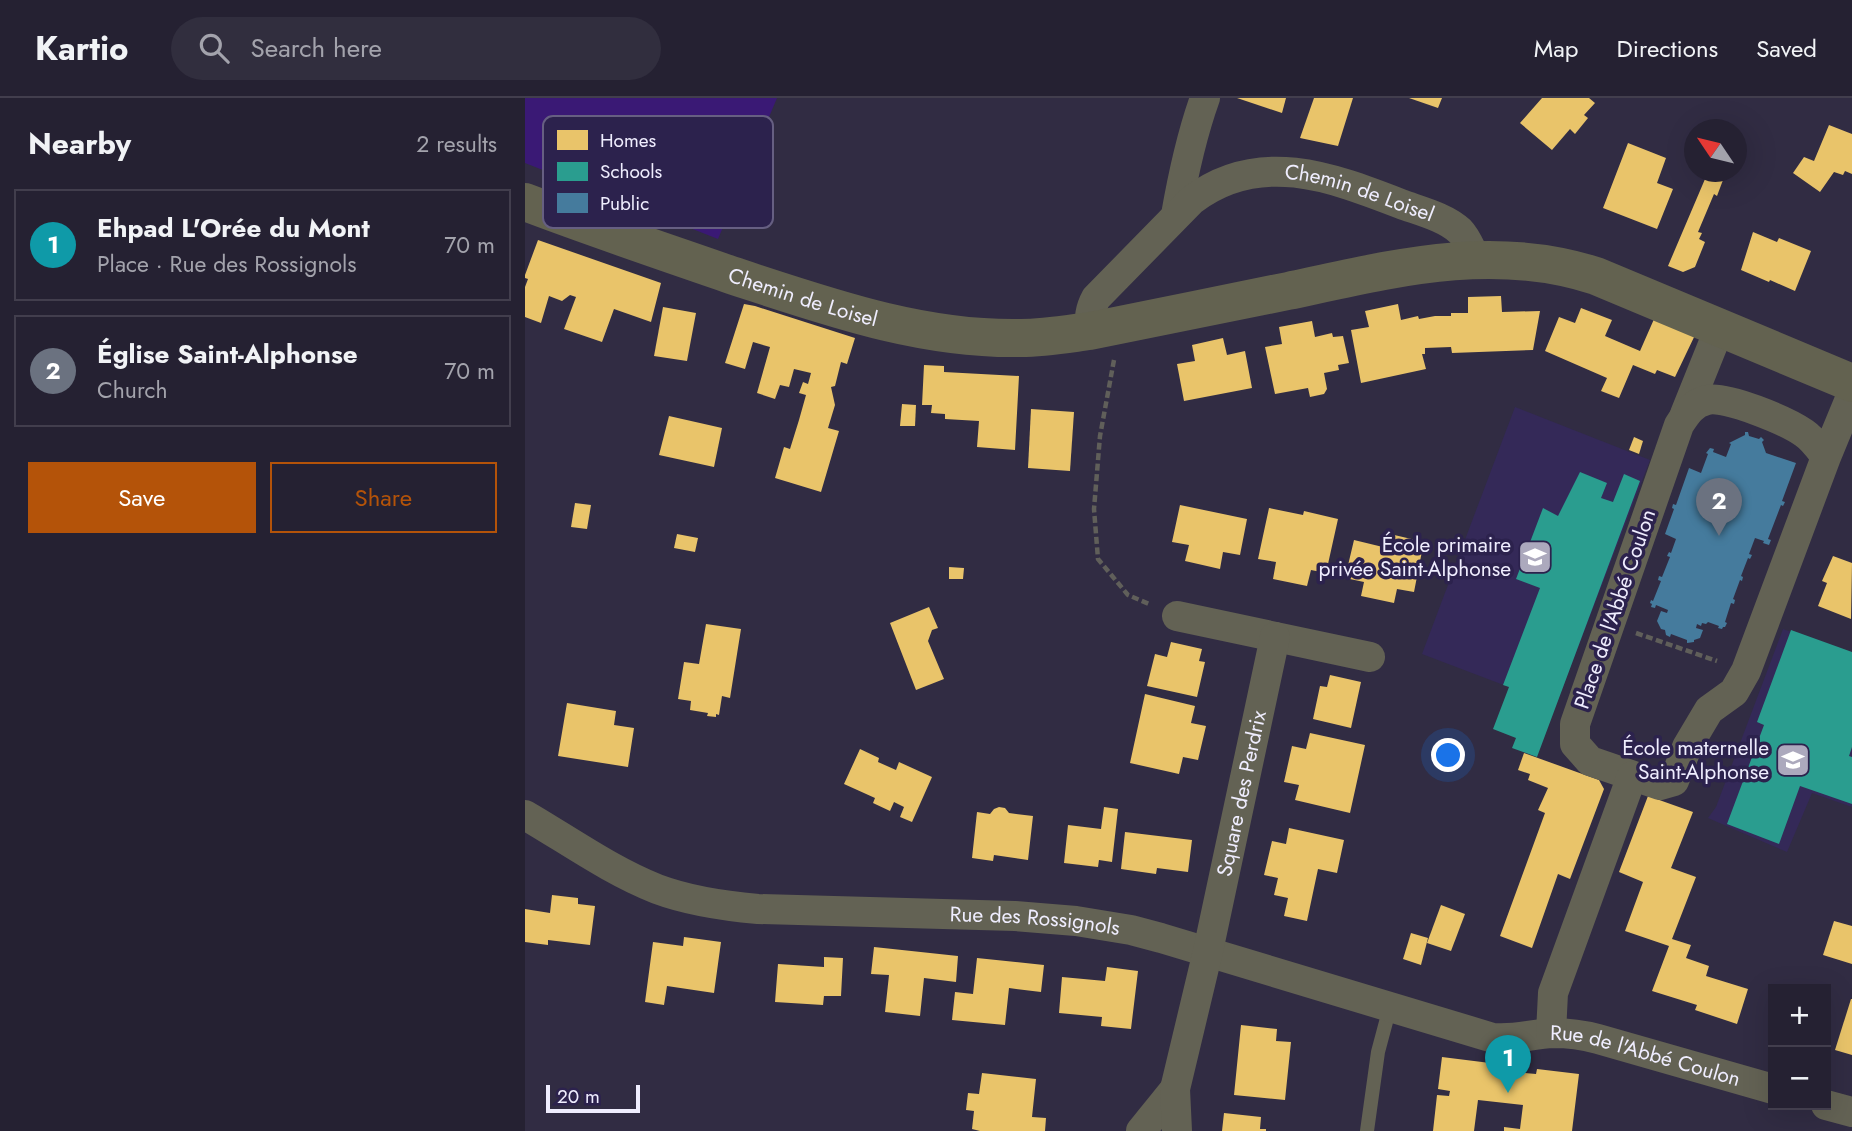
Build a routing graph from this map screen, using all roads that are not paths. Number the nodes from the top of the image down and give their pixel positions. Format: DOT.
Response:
graph roads {
  1 [pos="1205,98"];
  2 [pos="525,202"];
  3 [pos="543,209"];
  4 [pos="1176,215"];
  5 [pos="595,228"];
  6 [pos="1476,259"];
  7 [pos="1720,327"];
  8 [pos="1106,328"];
  9 [pos="1852,383"];
  10 [pos="1852,394"];
  11 [pos="1685,414"];
  12 [pos="1826,457"];
  13 [pos="1177,616"];
  14 [pos="1275,637"];
  15 [pos="1370,657"];
  16 [pos="1628,789"];
  17 [pos="525,815"];
  18 [pos="1208,951"];
  19 [pos="1389,1007"];
  20 [pos="1551,1033"];
  21 [pos="1768,1088"];
  22 [pos="1175,1089"];
  23 [pos="1831,1106"];
  24 [pos="1852,1112"];
  25 [pos="1142,1131"];
  26 [pos="1177,1131"];
  27 [pos="1367,1131"];
  1 -- 4 [label="street"];
  2 -- 3 [label="street, Chemin de Loisel"];
  4 -- 6 [label="street, Chemin de Loisel"];
  4 -- 8 [label="street, Chemin de Loisel"];
  5 -- 8 [label="street, Chemin de Loisel"];
  6 -- 7 [label="street, Chemin de Loisel"];
  6 -- 8 [label="street, Chemin de Loisel"];
  7 -- 9 [label="street, Chemin de Loisel"];
  7 -- 11 [label="street, Place de l'Abbé Coulon"];
  10 -- 12 [label="street, Place de l'Abbé Coulon"];
  11 -- 12 [label="street"];
  11 -- 16 [label="street, Place de l'Abbé Coulon"];
  12 -- 16 [label="street, Place de l'Abbé Coulon"];
  13 -- 14 [label="street"];
  14 -- 15 [label="street"];
  14 -- 18 [label="street, Square des Perdrix"];
  16 -- 20 [label="street, Rue de l'Abbé Coulon"];
  17 -- 18 [label="street, Rue des Rossignols"];
  18 -- 19 [label="street, Rue des Rossignols"];
  18 -- 22 [label="street, Square des Perdrix"];
  19 -- 20 [label="street, Rue des Rossignols"];
  19 -- 27 [label="lane"];
  20 -- 21 [label="street, Rue de l'Abbé Coulon"];
  22 -- 25 [label="street"];
  22 -- 26 [label="street"];
  23 -- 24 [label="street"];
}
